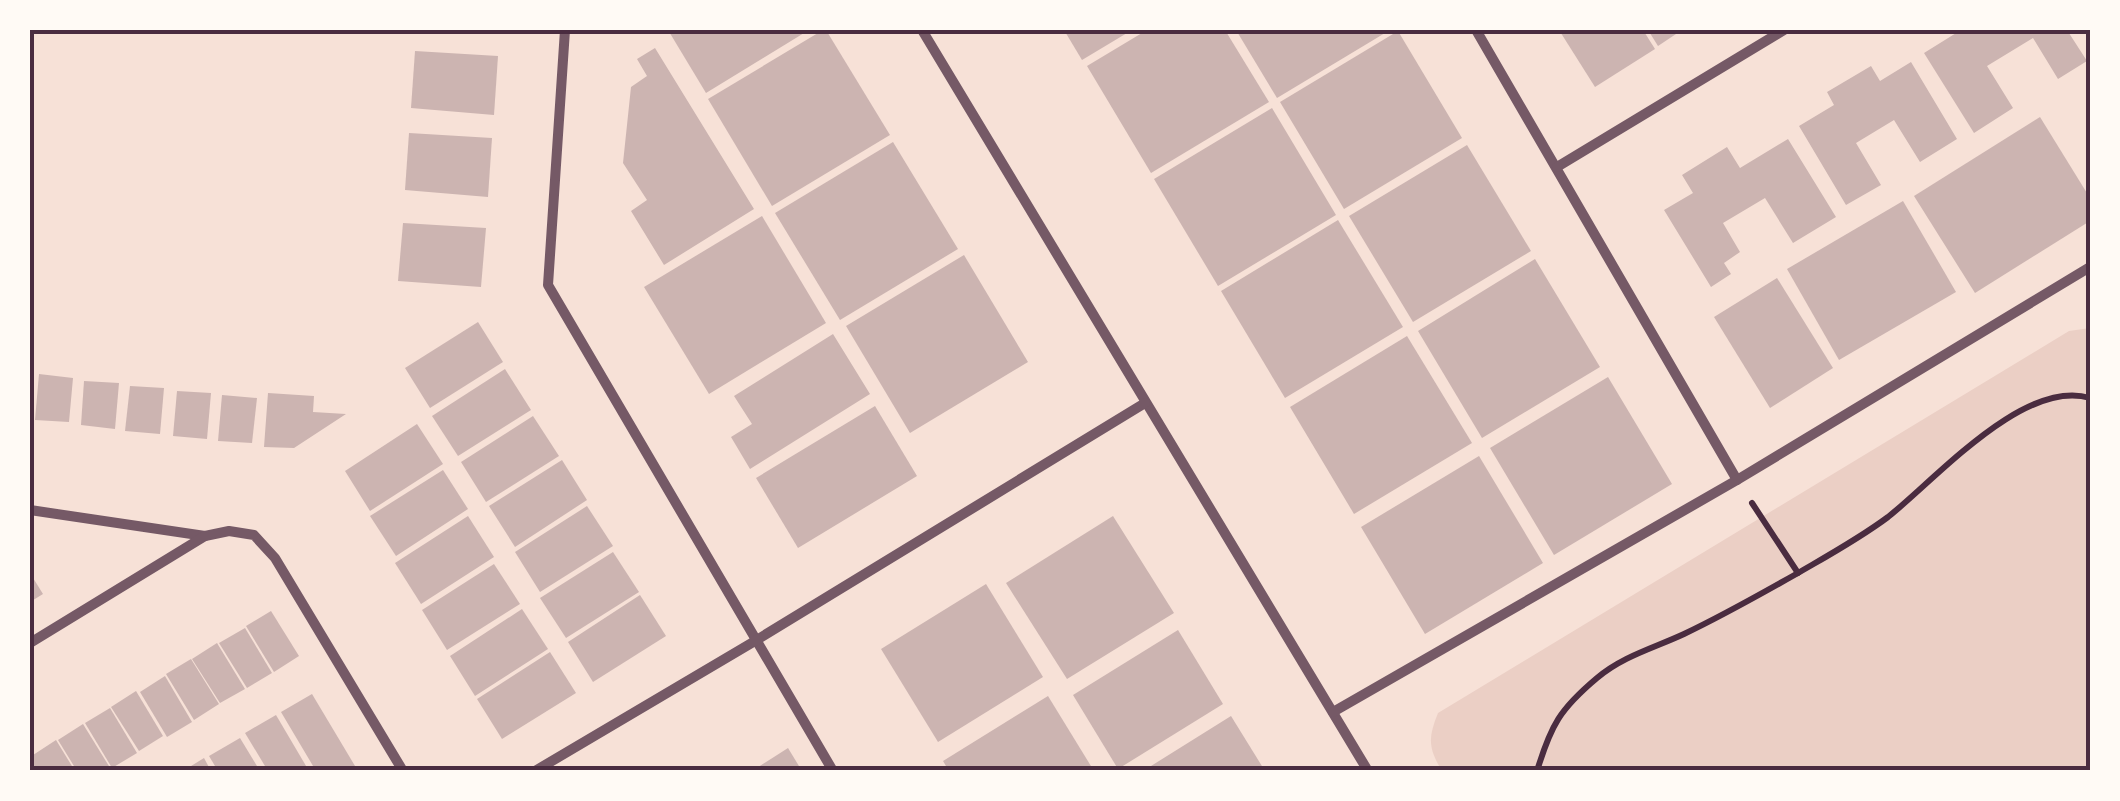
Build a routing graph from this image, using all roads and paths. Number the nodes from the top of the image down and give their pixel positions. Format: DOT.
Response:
graph roads {
  1 [pos="565,30"];
  2 [pos="922,30"];
  3 [pos="1476,30"];
  4 [pos="1784,30"];
  5 [pos="1557,168"];
  6 [pos="2090,267"];
  7 [pos="2090,398"];
  8 [pos="1145,403"];
  9 [pos="1737,480"];
  10 [pos="30,510"];
  11 [pos="205,536"];
  12 [pos="1798,573"];
  13 [pos="755,641"];
  14 [pos="30,643"];
  15 [pos="1333,712"];
  16 [pos="403,771"];
  17 [pos="535,771"];
  18 [pos="833,771"];
  19 [pos="1368,771"];
  20 [pos="1537,771"];
  1 -- 13 [label="street"];
  2 -- 8 [label="street"];
  3 -- 5 [label="street"];
  4 -- 5 [label="street"];
  5 -- 9 [label="street"];
  6 -- 9 [label="street"];
  7 -- 12 [label="path"];
  8 -- 13 [label="street"];
  8 -- 15 [label="street"];
  9 -- 12 [label="path"];
  9 -- 15 [label="street"];
  10 -- 11 [label="street"];
  11 -- 14 [label="street"];
  11 -- 16 [label="street"];
  12 -- 20 [label="path"];
  13 -- 17 [label="street"];
  13 -- 18 [label="street"];
  15 -- 19 [label="street"];
}
